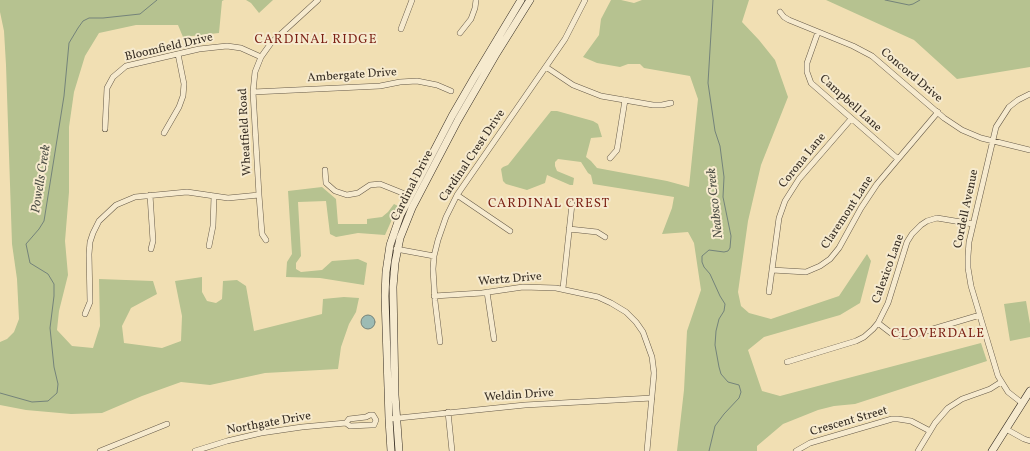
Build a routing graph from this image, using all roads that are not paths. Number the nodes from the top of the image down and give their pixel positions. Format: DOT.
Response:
graph roads {
  1 [pos="318,0"];
  2 [pos="412,0"];
  3 [pos="476,0"];
  4 [pos="521,0"];
  5 [pos="530,0"];
  6 [pos="585,0"];
  7 [pos="780,12"];
  8 [pos="401,29"];
  9 [pos="818,32"];
  10 [pos="460,33"];
  11 [pos="178,54"];
  12 [pos="261,57"];
  13 [pos="546,67"];
  14 [pos="451,91"];
  15 [pos="253,92"];
  16 [pos="1030,94"];
  17 [pos="625,100"];
  18 [pos="671,103"];
  19 [pos="938,112"];
  20 [pos="851,119"];
  21 [pos="105,129"];
  22 [pos="164,133"];
  23 [pos="992,141"];
  24 [pos="1030,150"];
  25 [pos="610,158"];
  26 [pos="898,159"];
  27 [pos="325,170"];
  28 [pos="150,195"];
  29 [pos="457,195"];
  30 [pos="214,196"];
  31 [pos="259,196"];
  32 [pos="410,196"];
  33 [pos="572,204"];
  34 [pos="973,224"];
  35 [pos="569,229"];
  36 [pos="510,231"];
  37 [pos="605,237"];
  38 [pos="266,240"];
  39 [pos="209,246"];
  40 [pos="390,247"];
  41 [pos="151,249"];
  42 [pos="398,249"];
  43 [pos="434,256"];
  44 [pos="772,270"];
  45 [pos="563,288"];
  46 [pos="487,292"];
  47 [pos="769,292"];
  48 [pos="434,296"];
  49 [pos="85,314"];
  50 [pos="980,315"];
  51 [pos="878,323"];
  52 [pos="494,339"];
  53 [pos="440,342"];
  54 [pos="787,362"];
  55 [pos="1001,382"];
  56 [pos="1030,391"];
  57 [pos="652,398"];
  58 [pos="1022,403"];
  59 [pos="448,412"];
  60 [pos="392,418"];
  61 [pos="346,423"];
  62 [pos="167,424"];
  63 [pos="1006,429"];
  64 [pos="930,431"];
  65 [pos="1030,441"];
  66 [pos="112,449"];
  67 [pos="207,449"];
  68 [pos="100,451"];
  69 [pos="196,451"];
  70 [pos="391,451"];
  71 [pos="399,451"];
  72 [pos="452,451"];
  73 [pos="647,451"];
  74 [pos="796,451"];
  75 [pos="918,451"];
  76 [pos="992,451"];
  1 -- 12 [label="street, Wheatfield Road"];
  2 -- 8 [label="street"];
  3 -- 10 [label="street"];
  4 -- 32 [label="main road, Cardinal Drive"];
  5 -- 42 [label="main road, Cardinal Drive"];
  6 -- 13 [label="street, Cardinal Crest Drive"];
  7 -- 9 [label="street, Concord Drive"];
  9 -- 19 [label="street, Concord Drive"];
  9 -- 20 [label="street, Campbell Lane"];
  11 -- 12 [label="street, Bloomfield Drive"];
  11 -- 21 [label="street, Bloomfield Drive"];
  11 -- 22 [label="street"];
  12 -- 15 [label="street, Wheatfield Road"];
  13 -- 17 [label="street"];
  13 -- 29 [label="street, Cardinal Crest Drive"];
  14 -- 15 [label="street, Ambergate Drive"];
  15 -- 31 [label="street, Wheatfield Road"];
  16 -- 23 [label="street, Cordell Avenue"];
  17 -- 18 [label="street"];
  17 -- 25 [label="street"];
  19 -- 23 [label="street, Concord Drive"];
  19 -- 26 [label="street, Claremont Lane"];
  20 -- 26 [label="street, Campbell Lane"];
  20 -- 44 [label="street, Corona Lane"];
  23 -- 24 [label="street, Concord Drive"];
  23 -- 34 [label="street, Cordell Avenue"];
  26 -- 44 [label="street, Claremont Lane"];
  27 -- 32 [label="street"];
  28 -- 30 [label="street"];
  28 -- 41 [label="street"];
  28 -- 49 [label="street"];
  29 -- 36 [label="street"];
  29 -- 43 [label="street, Cardinal Crest Drive"];
  30 -- 31 [label="street"];
  30 -- 39 [label="street"];
  31 -- 38 [label="street, Wheatfield Road"];
  32 -- 40 [label="main road, Cardinal Drive"];
  33 -- 35 [label="street"];
  34 -- 50 [label="street, Cordell Avenue"];
  34 -- 51 [label="street, Calexico Lane"];
  35 -- 37 [label="street"];
  35 -- 45 [label="street"];
  40 -- 42 [label="street"];
  40 -- 60 [label="main road, Cardinal Drive"];
  42 -- 43 [label="street"];
  42 -- 60 [label="main road, Cardinal Drive"];
  43 -- 48 [label="street, Cardinal Crest Drive"];
  44 -- 47 [label="street, Corona Lane"];
  45 -- 46 [label="street, Wertz Drive"];
  45 -- 57 [label="street, Wertz Drive"];
  46 -- 48 [label="street, Wertz Drive"];
  46 -- 52 [label="street"];
  48 -- 53 [label="street, Cardinal Crest Drive"];
  50 -- 51 [label="street"];
  50 -- 55 [label="street, Cordell Avenue"];
  51 -- 54 [label="street, Calexico Lane"];
  55 -- 58 [label="street, Cordell Avenue"];
  55 -- 64 [label="street"];
  56 -- 58 [label="main road"];
  57 -- 59 [label="street, Weldin Drive"];
  57 -- 73 [label="street, Wertz Drive"];
  58 -- 63 [label="main road"];
  59 -- 60 [label="street, Weldin Drive"];
  59 -- 72 [label="street"];
  60 -- 70 [label="main road, Cardinal Drive"];
  60 -- 71 [label="main road, Cardinal Drive"];
  61 -- 61 [label="street, Northgate Drive"];
  61 -- 67 [label="street, Northgate Drive"];
  62 -- 66 [label="street"];
  63 -- 65 [label="street"];
  63 -- 76 [label="main road"];
  64 -- 74 [label="street, Crescent Street"];
  64 -- 75 [label="street"];
  66 -- 68 [label="street"];
  67 -- 69 [label="street, Northgate Drive"];
}
